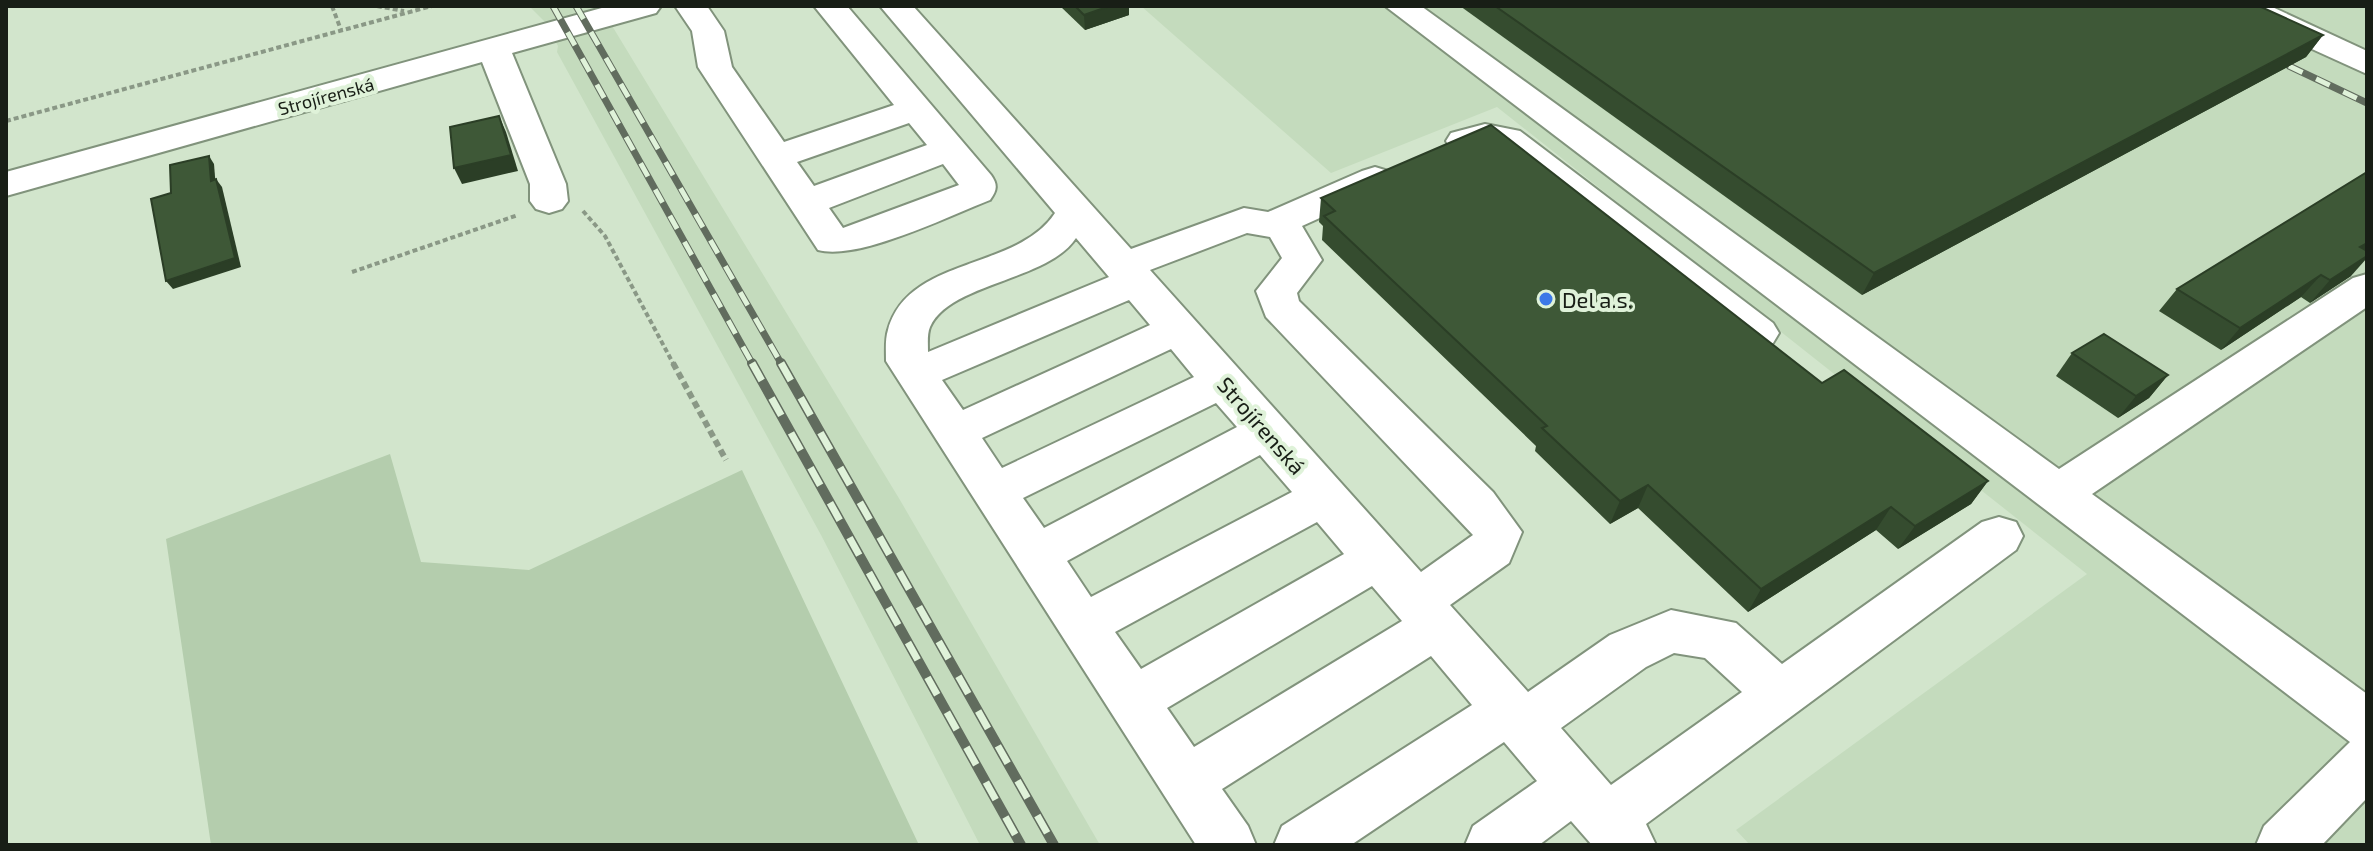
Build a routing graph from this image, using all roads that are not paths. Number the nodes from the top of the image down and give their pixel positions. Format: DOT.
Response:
graph roads {
  1 [pos="645,6"];
  2 [pos="691,6"];
  3 [pos="830,6"];
  4 [pos="896,6"];
  5 [pos="1401,6"];
  6 [pos="2244,6"];
  7 [pos="494,50"];
  8 [pos="2367,64"];
  9 [pos="917,109"];
  10 [pos="950,149"];
  11 [pos="775,157"];
  12 [pos="6,184"];
  13 [pos="549,201"];
  14 [pos="805,203"];
  15 [pos="1075,210"];
  16 [pos="1272,225"];
  17 [pos="1130,274"];
  18 [pos="2367,288"];
  19 [pos="1178,329"];
  20 [pos="1758,333"];
  21 [pos="914,375"];
  22 [pos="1224,381"];
  23 [pos="1267,431"];
  24 [pos="953,433"];
  25 [pos="992,493"];
  26 [pos="2057,494"];
  27 [pos="1324,496"];
  28 [pos="1999,536"];
  29 [pos="1034,556"];
  30 [pos="1378,558"];
  31 [pos="1427,614"];
  32 [pos="1081,626"];
  33 [pos="1781,695"];
  34 [pos="1132,701"];
  35 [pos="1516,717"];
  36 [pos="2367,724"];
  37 [pos="2367,760"];
  38 [pos="1185,782"];
  39 [pos="1604,817"];
  40 [pos="1228,845"];
  41 [pos="1302,845"];
  42 [pos="1493,845"];
  43 [pos="2284,845"];
  1 -- 7 [label="street, Strojírenská"];
  2 -- 11 [label="street"];
  3 -- 9 [label="street"];
  4 -- 15 [label="street, Strojírenská"];
  5 -- 26 [label="street"];
  6 -- 8 [label="street"];
  7 -- 12 [label="street, Strojírenská"];
  7 -- 13 [label="street"];
  9 -- 10 [label="street"];
  9 -- 11 [label="street"];
  10 -- 14 [label="street"];
  10 -- 14 [label="street"];
  11 -- 14 [label="street"];
  15 -- 17 [label="street, Strojírenská"];
  15 -- 21 [label="street"];
  16 -- 17 [label="street"];
  16 -- 20 [label="street"];
  16 -- 31 [label="street"];
  17 -- 19 [label="street, Strojírenská"];
  17 -- 21 [label="street"];
  18 -- 26 [label="street"];
  19 -- 22 [label="street, Strojírenská"];
  19 -- 24 [label="street"];
  21 -- 24 [label="street"];
  22 -- 23 [label="street, Strojírenská"];
  22 -- 25 [label="street"];
  23 -- 27 [label="street, Strojírenská"];
  23 -- 29 [label="street"];
  24 -- 25 [label="street"];
  25 -- 29 [label="street"];
  26 -- 36 [label="street"];
  27 -- 30 [label="street, Strojírenská"];
  27 -- 32 [label="street"];
  28 -- 33 [label="street"];
  29 -- 32 [label="street"];
  30 -- 31 [label="street, Strojírenská"];
  30 -- 34 [label="street"];
  31 -- 35 [label="street, Strojírenská"];
  31 -- 38 [label="street"];
  32 -- 34 [label="street"];
  33 -- 35 [label="street"];
  33 -- 39 [label="street"];
  34 -- 38 [label="street"];
  35 -- 39 [label="street, Strojírenská"];
  35 -- 41 [label="street"];
  37 -- 43 [label="street"];
  38 -- 40 [label="street"];
  39 -- 42 [label="street"];
}
